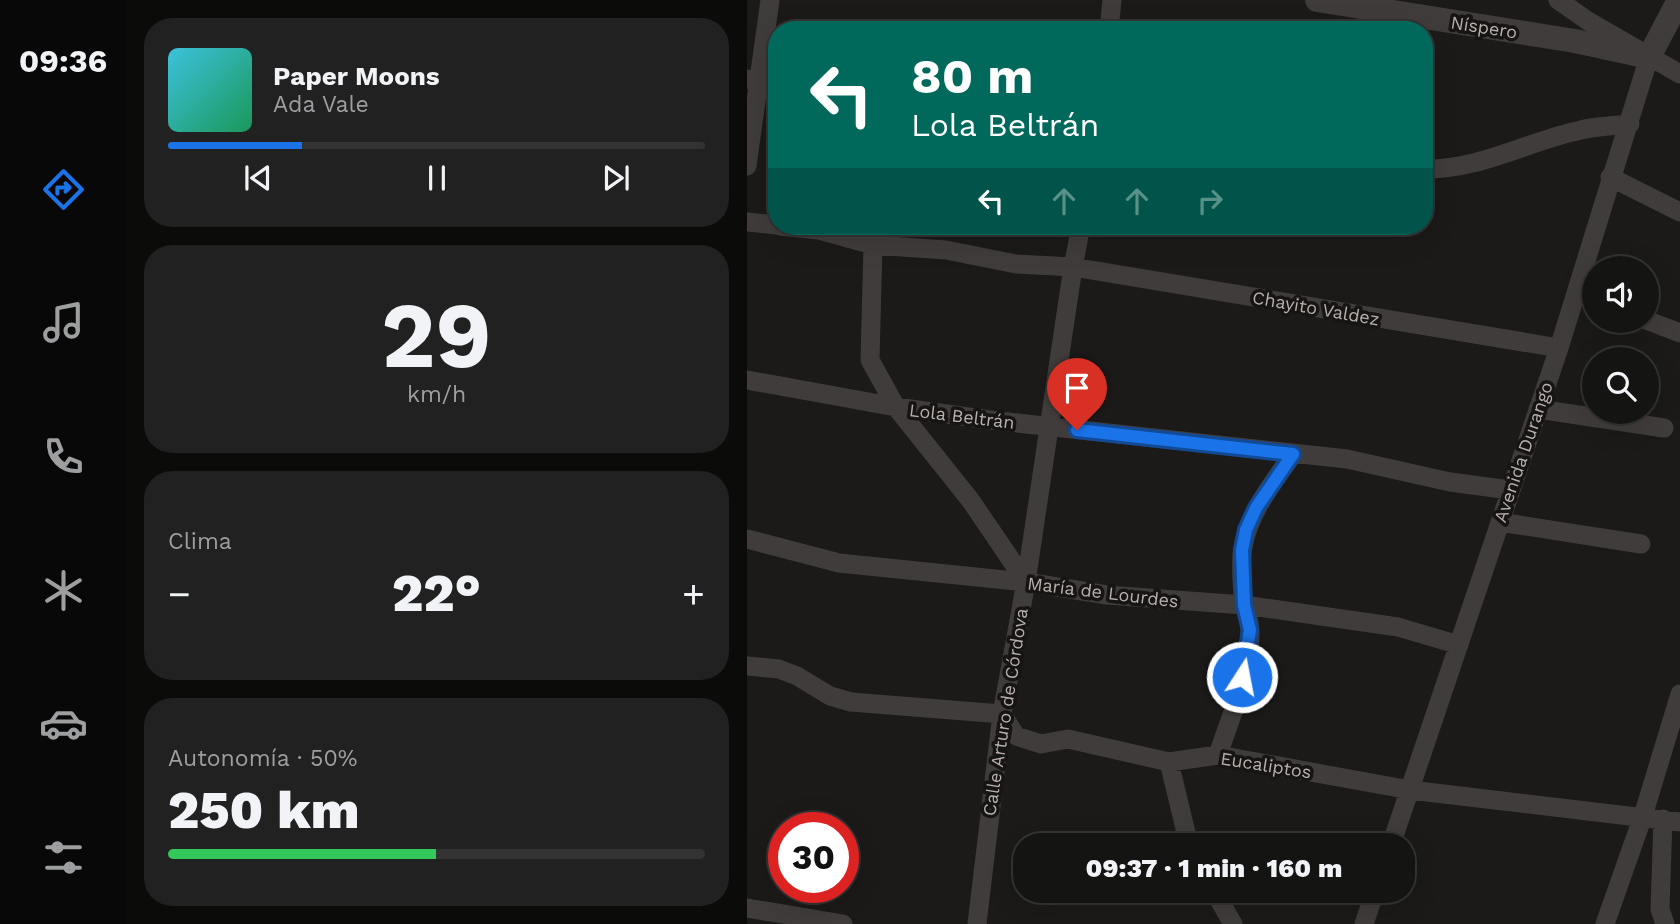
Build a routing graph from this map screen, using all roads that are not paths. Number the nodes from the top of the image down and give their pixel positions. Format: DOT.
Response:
graph roads {
  1 [pos="770,0"];
  2 [pos="1112,0"];
  3 [pos="1317,0"];
  4 [pos="1558,0"];
  5 [pos="1679,0"];
  6 [pos="1110,21"];
  7 [pos="1649,57"];
  8 [pos="1680,74"];
  9 [pos="760,81"];
  10 [pos="1630,124"];
  11 [pos="747,166"];
  12 [pos="1433,169"];
  13 [pos="1610,177"];
  14 [pos="1680,212"];
  15 [pos="747,222"];
  16 [pos="768,225"];
  17 [pos="837,235"];
  18 [pos="1079,235"];
  19 [pos="873,245"];
  20 [pos="1594,256"];
  21 [pos="1073,267"];
  22 [pos="1582,303"];
  23 [pos="1659,325"];
  24 [pos="1680,333"];
  25 [pos="1559,348"];
  26 [pos="747,380"];
  27 [pos="896,407"];
  28 [pos="1538,409"];
  29 [pos="1050,427"];
  30 [pos="1664,428"];
  31 [pos="1293,454"];
  32 [pos="1510,489"];
  33 [pos="1500,522"];
  34 [pos="747,539"];
  35 [pos="1641,544"];
  36 [pos="1026,583"];
  37 [pos="1244,605"];
  38 [pos="1459,645"];
  39 [pos="747,666"];
  40 [pos="1680,694"];
  41 [pos="1002,714"];
  42 [pos="1218,755"];
  43 [pos="1169,762"];
  44 [pos="1410,790"];
  45 [pos="1643,816"];
  46 [pos="1671,821"];
  47 [pos="1186,833"];
  48 [pos="1395,833"];
  49 [pos="1221,903"];
  50 [pos="1371,903"];
  51 [pos="747,908"];
  52 [pos="797,920"];
  53 [pos="843,924"];
  54 [pos="977,924"];
  55 [pos="1233,924"];
  56 [pos="1364,924"];
  57 [pos="1605,924"];
  58 [pos="1665,924"];
  1 -- 9 [label="street"];
  2 -- 6 [label="street"];
  3 -- 7 [label="street, Níspero"];
  4 -- 7 [label="street"];
  5 -- 7 [label="street"];
  7 -- 8 [label="street"];
  7 -- 10 [label="street, Avenida Durango"];
  9 -- 11 [label="street"];
  10 -- 12 [label="street"];
  10 -- 13 [label="street, Avenida Durango"];
  13 -- 14 [label="street"];
  13 -- 20 [label="street, Avenida Durango"];
  15 -- 16 [label="street, Chayito Valdez"];
  17 -- 19 [label="street, Chayito Valdez"];
  18 -- 21 [label="street, Calle Arturo de Córdova"];
  19 -- 21 [label="street, Chayito Valdez"];
  19 -- 27 [label="street"];
  21 -- 25 [label="street, Chayito Valdez"];
  21 -- 29 [label="street, Calle Arturo de Córdova"];
  22 -- 25 [label="street, Avenida Durango"];
  23 -- 24 [label="street"];
  25 -- 28 [label="street, Avenida Durango"];
  26 -- 27 [label="street, Lola Beltrán"];
  27 -- 29 [label="street, Lola Beltrán"];
  27 -- 36 [label="street"];
  28 -- 30 [label="street"];
  28 -- 32 [label="street, Avenida Durango"];
  29 -- 31 [label="street, Lola Beltrán"];
  29 -- 36 [label="street, Calle Arturo de Córdova"];
  31 -- 32 [label="street, Lola Beltrán"];
  31 -- 37 [label="street"];
  32 -- 33 [label="street, Avenida Durango"];
  33 -- 35 [label="street"];
  33 -- 38 [label="street, Avenida Durango"];
  34 -- 36 [label="street, María de Lourdes"];
  36 -- 37 [label="street, María de Lourdes"];
  36 -- 41 [label="street, Calle Arturo de Córdova"];
  37 -- 38 [label="street, María de Lourdes"];
  37 -- 42 [label="street"];
  38 -- 44 [label="street, Avenida Durango"];
  39 -- 41 [label="street"];
  40 -- 45 [label="street"];
  41 -- 43 [label="street, Eucaliptos"];
  41 -- 54 [label="street, Calle Arturo de Córdova"];
  42 -- 43 [label="street, Eucaliptos"];
  42 -- 44 [label="street, Eucaliptos"];
  43 -- 47 [label="street"];
  44 -- 45 [label="street, Eucaliptos"];
  44 -- 48 [label="street, Avenida Durango"];
  45 -- 46 [label="street, Eucaliptos"];
  45 -- 57 [label="street"];
  46 -- 58 [label="street"];
  49 -- 55 [label="street"];
  50 -- 56 [label="street"];
  51 -- 52 [label="street"];
  52 -- 53 [label="street"];
}
